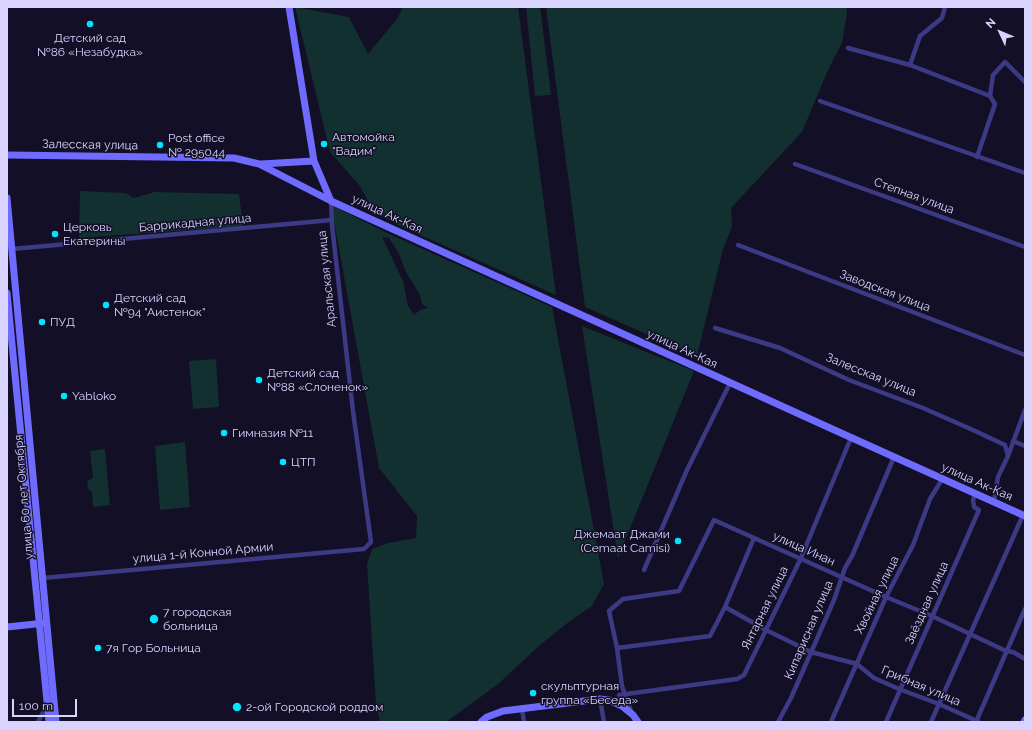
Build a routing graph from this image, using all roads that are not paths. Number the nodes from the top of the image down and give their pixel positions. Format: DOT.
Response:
graph roads {
  1 [pos="289,7"];
  2 [pos="946,7"];
  3 [pos="848,48"];
  4 [pos="910,65"];
  5 [pos="1025,82"];
  6 [pos="990,96"];
  7 [pos="820,101"];
  8 [pos="7,155"];
  9 [pos="977,158"];
  10 [pos="314,161"];
  11 [pos="259,164"];
  12 [pos="795,164"];
  13 [pos="1025,173"];
  14 [pos="7,198"];
  15 [pos="331,201"];
  16 [pos="332,220"];
  17 [pos="738,246"];
  18 [pos="1025,247"];
  19 [pos="12,249"];
  20 [pos="7,293"];
  21 [pos="716,328"];
  22 [pos="1025,355"];
  23 [pos="730,383"];
  24 [pos="1025,410"];
  25 [pos="851,438"];
  26 [pos="1013,441"];
  27 [pos="1025,446"];
  28 [pos="894,456"];
  29 [pos="1008,456"];
  30 [pos="943,478"];
  31 [pos="975,494"];
  32 [pos="27,500"];
  33 [pos="35,500"];
  34 [pos="994,501"];
  35 [pos="1024,515"];
  36 [pos="754,538"];
  37 [pos="364,549"];
  38 [pos="801,558"];
  39 [pos="644,570"];
  40 [pos="43,578"];
  41 [pos="842,578"];
  42 [pos="886,597"];
  43 [pos="725,607"];
  44 [pos="1025,609"];
  45 [pos="932,616"];
  46 [pos="43,623"];
  47 [pos="7,627"];
  48 [pos="766,630"];
  49 [pos="970,634"];
  50 [pos="617,648"];
  51 [pos="1006,651"];
  52 [pos="811,652"];
  53 [pos="1025,659"];
  54 [pos="856,664"];
  55 [pos="622,686"];
  56 [pos="899,689"];
  57 [pos="626,694"];
  58 [pos="620,695"];
  59 [pos="600,699"];
  60 [pos="616,703"];
  61 [pos="939,704"];
  62 [pos="47,705"];
  63 [pos="522,708"];
  64 [pos="633,715"];
  65 [pos="38,722"];
  66 [pos="49,722"];
  67 [pos="56,722"];
  68 [pos="481,722"];
  69 [pos="524,722"];
  70 [pos="604,722"];
  71 [pos="638,722"];
  72 [pos="778,722"];
  73 [pos="831,722"];
  74 [pos="886,722"];
  75 [pos="931,722"];
  76 [pos="977,722"];
  1 -- 10 [label="main road, Аральская улица"];
  2 -- 4 [label="street"];
  3 -- 4 [label="street"];
  4 -- 6 [label="street"];
  5 -- 6 [label="street"];
  6 -- 9 [label="street"];
  7 -- 9 [label="street"];
  8 -- 11 [label="main road, Залесская улица"];
  9 -- 13 [label="street"];
  10 -- 11 [label="main road"];
  10 -- 15 [label="main road, Аральская улица"];
  11 -- 15 [label="main road, Залесская улица"];
  12 -- 18 [label="street, Степная улица"];
  14 -- 19 [label="main road, улица 60 лет Октября"];
  15 -- 16 [label="street, Аральская улица"];
  15 -- 23 [label="main road, улица Ак-Кая"];
  16 -- 19 [label="street, Баррикадная улица"];
  16 -- 37 [label="street, Аральская улица"];
  17 -- 22 [label="street, Заводская улица"];
  19 -- 33 [label="main road, улица 60 лет Октября"];
  20 -- 32 [label="main road, улица 60 лет Октября"];
  21 -- 29 [label="street, Залесская улица"];
  23 -- 25 [label="main road, улица Ак-Кая"];
  23 -- 39 [label="street"];
  24 -- 26 [label="street"];
  25 -- 28 [label="main road, улица Ак-Кая"];
  25 -- 38 [label="street, Янтарная улица"];
  26 -- 27 [label="street"];
  26 -- 29 [label="street"];
  28 -- 30 [label="main road, улица Ак-Кая"];
  28 -- 41 [label="street, Кипарисная улица"];
  29 -- 34 [label="street"];
  30 -- 31 [label="main road, улица Ак-Кая"];
  30 -- 42 [label="street, Хвойная улица"];
  31 -- 34 [label="main road, улица Ак-Кая"];
  31 -- 45 [label="street, Звёздная улица"];
  32 -- 33 [label="main road"];
  32 -- 46 [label="main road, улица 60 лет Октября"];
  33 -- 40 [label="main road, улица 60 лет Октября"];
  34 -- 35 [label="main road, улица Ак-Кая"];
  35 -- 49 [label="street"];
  36 -- 38 [label="street, улица Инан"];
  36 -- 43 [label="street"];
  36 -- 50 [label="street, улица Инан"];
  37 -- 40 [label="street, улица 1-й Конной Армии"];
  38 -- 41 [label="street, улица Инан"];
  38 -- 48 [label="street, Янтарная улица"];
  40 -- 46 [label="main road, улица 60 лет Октября"];
  41 -- 42 [label="street, улица Инан"];
  41 -- 52 [label="street, Кипарисная улица"];
  42 -- 45 [label="street, улица Инан"];
  42 -- 54 [label="street, Хвойная улица"];
  43 -- 48 [label="street, Грибная улица"];
  43 -- 50 [label="street"];
  44 -- 51 [label="street"];
  45 -- 49 [label="street, улица Инан"];
  45 -- 56 [label="street, Звёздная улица"];
  46 -- 47 [label="main road"];
  46 -- 62 [label="main road, улица 60 лет Октября"];
  46 -- 67 [label="main road, улица 60 лет Октября"];
  48 -- 52 [label="street, Грибная улица"];
  48 -- 57 [label="street, Янтарная улица"];
  49 -- 51 [label="street, улица Инан"];
  49 -- 61 [label="street"];
  50 -- 55 [label="street"];
  51 -- 53 [label="street, улица Инан"];
  51 -- 76 [label="street"];
  52 -- 54 [label="street, Грибная улица"];
  52 -- 72 [label="street, Кипарисная улица"];
  54 -- 56 [label="street, Грибная улица"];
  54 -- 73 [label="street, Хвойная улица"];
  55 -- 57 [label="street"];
  55 -- 58 [label="street"];
  56 -- 61 [label="street, Грибная улица"];
  56 -- 74 [label="street, Звёздная улица"];
  57 -- 58 [label="street, Янтарная улица"];
  57 -- 64 [label="street"];
  58 -- 60 [label="street"];
  59 -- 60 [label="main road"];
  59 -- 63 [label="main road"];
  59 -- 70 [label="street"];
  60 -- 64 [label="main road"];
  61 -- 75 [label="street"];
  61 -- 76 [label="street, Грибная улица"];
  62 -- 65 [label="street"];
  62 -- 66 [label="main road, улица 60 лет Октября"];
  63 -- 68 [label="main road"];
  63 -- 69 [label="street"];
  64 -- 71 [label="main road"];
}
